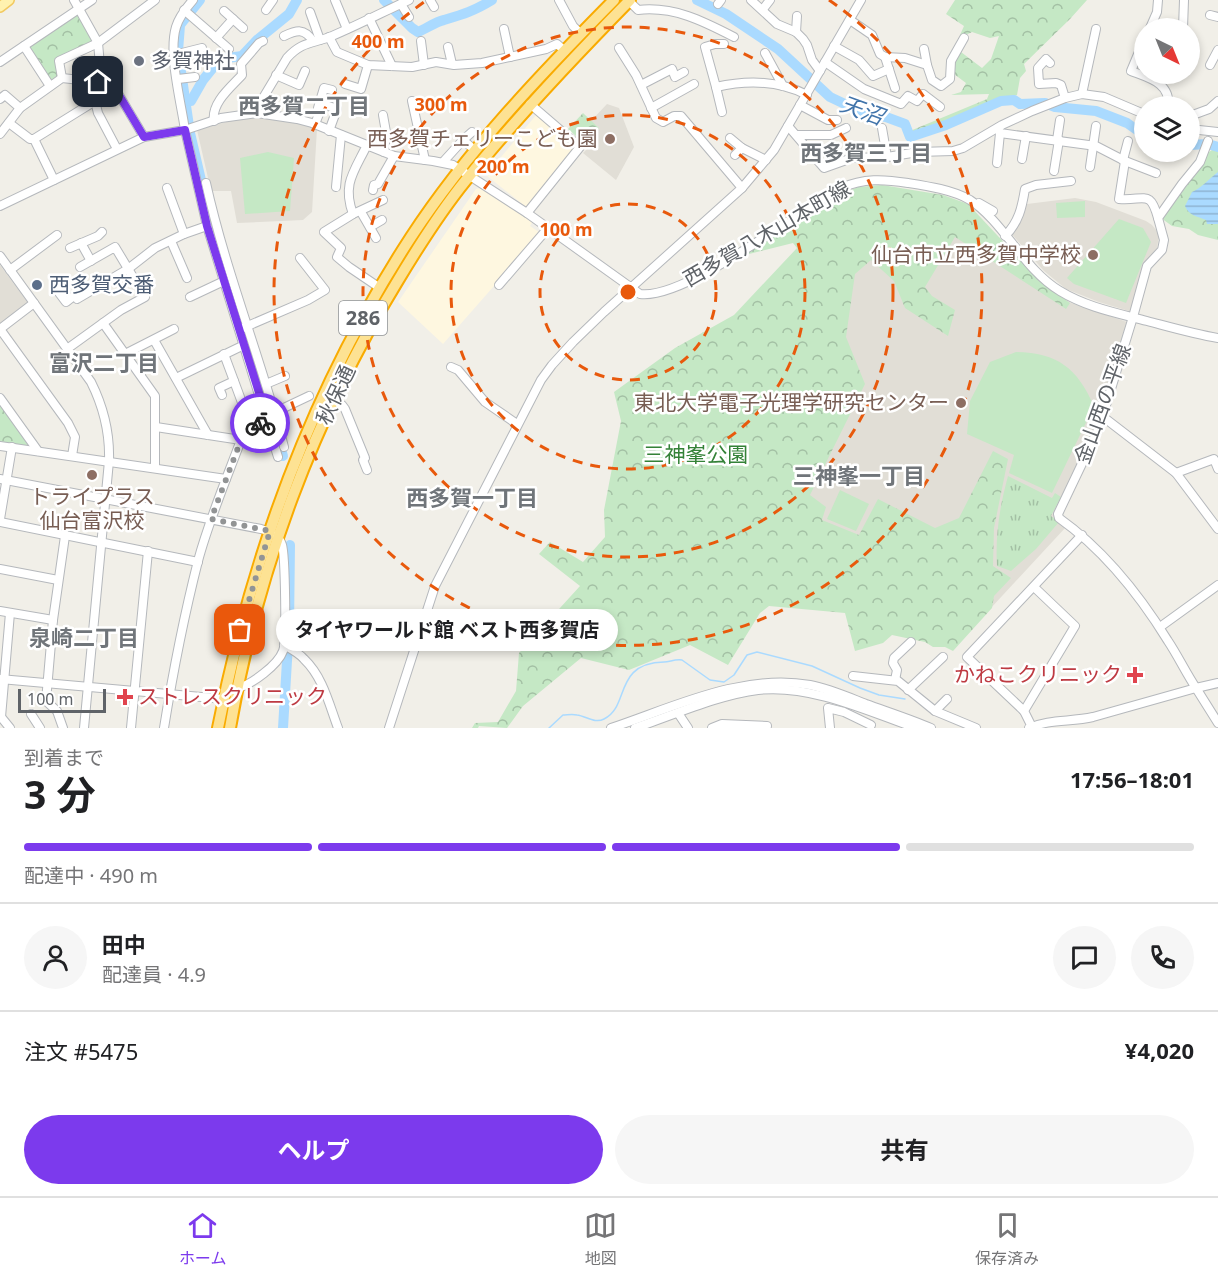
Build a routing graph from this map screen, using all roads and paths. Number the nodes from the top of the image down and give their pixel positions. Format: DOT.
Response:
graph roads {
  1 [pos="9,0"];
  2 [pos="74,0"];
  3 [pos="92,0"];
  4 [pos="154,0"];
  5 [pos="193,0"];
  6 [pos="273,0"];
  7 [pos="335,0"];
  8 [pos="409,0"];
  9 [pos="559,0"];
  10 [pos="614,0"];
  11 [pos="751,0"];
  12 [pos="770,0"];
  13 [pos="861,0"];
  14 [pos="1158,0"];
  15 [pos="1184,0"];
  16 [pos="630,1"];
  17 [pos="395,6"];
  18 [pos="0,7"];
  19 [pos="80,9"];
  20 [pos="763,9"];
  21 [pos="266,10"];
  22 [pos="224,11"];
  23 [pos="187,12"];
  24 [pos="310,12"];
  25 [pos="797,16"];
  26 [pos="409,17"];
  27 [pos="369,18"];
  28 [pos="1154,18"];
  29 [pos="1183,18"];
  30 [pos="233,19"];
  31 [pos="850,20"];
  32 [pos="243,28"];
  33 [pos="347,29"];
  34 [pos="504,29"];
  35 [pos="1096,29"];
  36 [pos="796,32"];
  37 [pos="581,34"];
  38 [pos="284,36"];
  39 [pos="329,37"];
  40 [pos="734,37"];
  41 [pos="216,38"];
  42 [pos="964,38"];
  43 [pos="316,40"];
  44 [pos="263,41"];
  45 [pos="421,41"];
  46 [pos="98,43"];
  47 [pos="724,45"];
  48 [pos="24,46"];
  49 [pos="834,46"];
  50 [pos="448,47"];
  51 [pos="202,48"];
  52 [pos="620,48"];
  53 [pos="924,49"];
  54 [pos="229,50"];
  55 [pos="1218,50"];
  56 [pos="565,51"];
  57 [pos="765,53"];
  58 [pos="178,55"];
  59 [pos="510,57"];
  60 [pos="885,57"];
  61 [pos="0,62"];
  62 [pos="825,62"];
  63 [pos="1050,63"];
  64 [pos="452,64"];
  65 [pos="368,65"];
  66 [pos="424,65"];
  67 [pos="927,65"];
  68 [pos="1210,65"];
  69 [pos="392,66"];
  70 [pos="889,69"];
  71 [pos="304,71"];
  72 [pos="684,72"];
  73 [pos="276,75"];
  74 [pos="195,77"];
  75 [pos="62,78"];
  76 [pos="181,78"];
  77 [pos="816,78"];
  78 [pos="98,82"];
  79 [pos="345,84"];
  80 [pos="694,84"];
  81 [pos="641,85"];
  82 [pos="50,86"];
  83 [pos="783,86"];
  84 [pos="716,87"];
  85 [pos="895,88"];
  86 [pos="332,90"];
  87 [pos="807,94"];
  88 [pos="1082,94"];
  89 [pos="96,97"];
  90 [pos="1065,98"];
  91 [pos="0,99"];
  92 [pos="412,101"];
  93 [pos="1218,101"];
  94 [pos="530,104"];
  95 [pos="800,105"];
  96 [pos="940,107"];
  97 [pos="20,108"];
  98 [pos="651,108"];
  99 [pos="1134,110"];
  100 [pos="722,112"];
  101 [pos="1200,112"];
  102 [pos="254,113"];
  103 [pos="383,115"];
  104 [pos="837,120"];
  105 [pos="1060,120"];
  106 [pos="214,121"];
  107 [pos="9,123"];
  108 [pos="314,124"];
  109 [pos="788,126"];
  110 [pos="1096,126"];
  111 [pos="189,128"];
  112 [pos="846,128"];
  113 [pos="882,128"];
  114 [pos="1200,130"];
  115 [pos="329,131"];
  116 [pos="999,131"];
  117 [pos="471,132"];
  118 [pos="1218,132"];
  119 [pos="0,134"];
  120 [pos="341,135"];
  121 [pos="797,135"];
  122 [pos="1026,136"];
  123 [pos="144,137"];
  124 [pos="730,138"];
  125 [pos="34,139"];
  126 [pos="464,140"];
  127 [pos="1058,140"];
  128 [pos="1128,141"];
  129 [pos="1208,141"];
  130 [pos="367,146"];
  131 [pos="1093,146"];
  132 [pos="473,147"];
  133 [pos="742,148"];
  134 [pos="117,149"];
  135 [pos="384,152"];
  136 [pos="735,155"];
  137 [pos="394,156"];
  138 [pos="887,157"];
  139 [pos="1022,159"];
  140 [pos="425,160"];
  141 [pos="766,160"];
  142 [pos="1124,160"];
  143 [pos="443,162"];
  144 [pos="997,163"];
  145 [pos="1090,167"];
  146 [pos="1054,171"];
  147 [pos="465,172"];
  148 [pos="1156,173"];
  149 [pos="54,180"];
  150 [pos="1071,181"];
  151 [pos="203,184"];
  152 [pos="336,187"];
  153 [pos="167,188"];
  154 [pos="742,188"];
  155 [pos="373,190"];
  156 [pos="383,200"];
  157 [pos="0,204"];
  158 [pos="976,205"];
  159 [pos="993,211"];
  160 [pos="357,213"];
  161 [pos="527,213"];
  162 [pos="1158,218"];
  163 [pos="382,220"];
  164 [pos="207,226"];
  165 [pos="370,227"];
  166 [pos="548,228"];
  167 [pos="102,232"];
  168 [pos="184,234"];
  169 [pos="57,236"];
  170 [pos="1005,236"];
  171 [pos="376,238"];
  172 [pos="171,241"];
  173 [pos="81,243"];
  174 [pos="70,248"];
  175 [pos="0,256"];
  176 [pos="300,258"];
  177 [pos="91,261"];
  178 [pos="80,267"];
  179 [pos="128,269"];
  180 [pos="10,270"];
  181 [pos="187,278"];
  182 [pos="224,281"];
  183 [pos="499,285"];
  184 [pos="54,286"];
  185 [pos="380,288"];
  186 [pos="632,288"];
  187 [pos="190,297"];
  188 [pos="34,303"];
  189 [pos="1133,317"];
  190 [pos="103,323"];
  191 [pos="244,328"];
  192 [pos="0,329"];
  193 [pos="174,329"];
  194 [pos="1218,338"];
  195 [pos="154,340"];
  196 [pos="244,345"];
  197 [pos="67,349"];
  198 [pos="125,354"];
  199 [pos="224,354"];
  200 [pos="451,367"];
  201 [pos="285,376"];
  202 [pos="177,378"];
  203 [pos="234,381"];
  204 [pos="266,384"];
  205 [pos="222,395"];
  206 [pos="309,396"];
  207 [pos="0,398"];
  208 [pos="333,400"];
  209 [pos="270,415"];
  210 [pos="1102,416"];
  211 [pos="247,417"];
  212 [pos="517,424"];
  213 [pos="156,427"];
  214 [pos="208,435"];
  215 [pos="241,440"];
  216 [pos="0,446"];
  217 [pos="12,447"];
  218 [pos="284,447"];
  219 [pos="38,451"];
  220 [pos="72,456"];
  221 [pos="278,456"];
  222 [pos="109,460"];
  223 [pos="154,468"];
  224 [pos="1218,469"];
  225 [pos="367,470"];
  226 [pos="1176,473"];
  227 [pos="4,479"];
  228 [pos="226,479"];
  229 [pos="105,499"];
  230 [pos="211,519"];
  231 [pos="0,520"];
  232 [pos="1218,529"];
  233 [pos="274,534"];
  234 [pos="64,536"];
  235 [pos="1082,536"];
  236 [pos="101,543"];
  237 [pos="148,551"];
  238 [pos="198,562"];
  239 [pos="0,569"];
  240 [pos="58,580"];
  241 [pos="1218,585"];
  242 [pos="1034,587"];
  243 [pos="0,611"];
  244 [pos="10,613"];
  245 [pos="53,620"];
  246 [pos="1160,627"];
  247 [pos="910,642"];
  248 [pos="288,647"];
  249 [pos="943,657"];
  250 [pos="853,676"];
  251 [pos="3,679"];
  252 [pos="895,680"];
  253 [pos="47,683"];
  254 [pos="1218,683"];
  255 [pos="88,686"];
  256 [pos="238,688"];
  257 [pos="1196,688"];
  258 [pos="908,690"];
  259 [pos="134,691"];
  260 [pos="170,694"];
  261 [pos="224,699"];
  262 [pos="947,699"];
  263 [pos="873,710"];
  264 [pos="935,711"];
  265 [pos="1024,711"];
  266 [pos="31,714"];
  267 [pos="678,714"];
  268 [pos="1,717"];
  269 [pos="1218,723"];
  270 [pos="656,725"];
  271 [pos="1045,725"];
  272 [pos="768,726"];
  273 [pos="871,727"];
  274 [pos="1030,727"];
  275 [pos="10,728"];
  276 [pos="40,728"];
  277 [pos="63,728"];
  278 [pos="84,728"];
  279 [pos="131,728"];
  280 [pos="165,728"];
  281 [pos="218,728"];
  282 [pos="230,728"];
  283 [pos="338,728"];
  284 [pos="389,728"];
  285 [pos="611,728"];
  286 [pos="635,728"];
  287 [pos="688,728"];
  288 [pos="712,728"];
  289 [pos="830,728"];
  290 [pos="916,728"];
  291 [pos="931,728"];
  292 [pos="976,728"];
  1 -- 18 [label="main road"];
  2 -- 19 [label="street"];
  3 -- 19 [label="street"];
  4 -- 46 [label="street"];
  5 -- 23 [label="street"];
  6 -- 21 [label="street"];
  7 -- 33 [label="street"];
  8 -- 17 [label="street"];
  9 -- 37 [label="street"];
  10 -- 37 [label="highway, 秋保通 / 286"];
  11 -- 20 [label="street"];
  12 -- 20 [label="street"];
  13 -- 31 [label="street"];
  14 -- 28 [label="street"];
  15 -- 29 [label="street"];
  16 -- 40 [label="street"];
  16 -- 94 [label="highway, 秋保通 / 286"];
  17 -- 26 [label="street"];
  17 -- 27 [label="street"];
  19 -- 46 [label="street"];
  19 -- 48 [label="street"];
  20 -- 36 [label="street"];
  22 -- 30 [label="street"];
  23 -- 41 [label="street"];
  23 -- 58 [label="street"];
  24 -- 43 [label="street"];
  25 -- 36 [label="street"];
  27 -- 33 [label="street"];
  27 -- 69 [label="street"];
  30 -- 32 [label="street"];
  30 -- 41 [label="street"];
  31 -- 49 [label="street"];
  31 -- 60 [label="street"];
  33 -- 39 [label="street"];
  34 -- 59 [label="street"];
  35 -- 88 [label="street"];
  36 -- 77 [label="street"];
  37 -- 56 [label="highway, 秋保通 / 286"];
  38 -- 43 [label="street"];
  39 -- 43 [label="street"];
  39 -- 65 [label="street"];
  41 -- 54 [label="street"];
  42 -- 67 [label="street"];
  43 -- 73 [label="street"];
  44 -- 106 [label="street"];
  45 -- 66 [label="street"];
  46 -- 75 [label="street"];
  46 -- 78 [label="street"];
  47 -- 84 [label="street"];
  48 -- 61 [label="street"];
  48 -- 82 [label="street"];
  49 -- 62 [label="street"];
  49 -- 70 [label="street"];
  50 -- 64 [label="street"];
  51 -- 58 [label="street"];
  52 -- 81 [label="street"];
  53 -- 67 [label="street"];
  55 -- 68 [label="street"];
  56 -- 59 [label="street"];
  56 -- 132 [label="highway, 秋保通 / 286"];
  57 -- 83 [label="street"];
  58 -- 76 [label="street"];
  59 -- 64 [label="street"];
  60 -- 67 [label="street"];
  60 -- 70 [label="street"];
  62 -- 77 [label="street"];
  62 -- 96 [label="street"];
  63 -- 90 [label="street"];
  64 -- 66 [label="street"];
  65 -- 69 [label="street"];
  65 -- 79 [label="street"];
  66 -- 69 [label="street"];
  70 -- 85 [label="street"];
  71 -- 73 [label="street"];
  72 -- 81 [label="street"];
  73 -- 102 [label="street"];
  74 -- 76 [label="street"];
  75 -- 78 [label="street"];
  75 -- 82 [label="street"];
  76 -- 111 [label="street"];
  77 -- 87 [label="street"];
  78 -- 89 [label="street"];
  80 -- 98 [label="street"];
  81 -- 98 [label="street"];
  82 -- 97 [label="street"];
  83 -- 84 [label="street"];
  83 -- 87 [label="street"];
  84 -- 100 [label="street"];
  86 -- 108 [label="street"];
  87 -- 95 [label="street"];
  88 -- 90 [label="street"];
  88 -- 99 [label="street"];
  89 -- 123 [label="street"];
  89 -- 125 [label="street"];
  89 -- 134 [label="street"];
  90 -- 116 [label="street"];
  91 -- 97 [label="street"];
  92 -- 140 [label="street"];
  93 -- 101 [label="street"];
  94 -- 147 [label="highway, 秋保通 / 286"];
  94 -- 161 [label="street"];
  95 -- 104 [label="street"];
  95 -- 109 [label="street"];
  97 -- 107 [label="street"];
  98 -- 154 [label="street"];
  102 -- 106 [label="street"];
  102 -- 108 [label="street"];
  103 -- 135 [label="street"];
  105 -- 127 [label="street"];
  106 -- 111 [label="street"];
  107 -- 119 [label="street"];
  107 -- 125 [label="street"];
  108 -- 115 [label="street"];
  108 -- 115 [label="street"];
  109 -- 121 [label="street"];
  109 -- 141 [label="street"];
  110 -- 131 [label="street"];
  111 -- 123 [label="street"];
  111 -- 151 [label="street"];
  112 -- 121 [label="street"];
  113 -- 138 [label="street"];
  114 -- 118 [label="street"];
  115 -- 120 [label="street"];
  116 -- 122 [label="street"];
  116 -- 138 [label="street"];
  116 -- 144 [label="street"];
  117 -- 126 [label="street"];
  120 -- 130 [label="street"];
  120 -- 152 [label="street"];
  121 -- 138 [label="street"];
  122 -- 127 [label="street"];
  122 -- 139 [label="street"];
  123 -- 134 [label="street"];
  124 -- 133 [label="street"];
  125 -- 149 [label="street"];
  126 -- 132 [label="street"];
  126 -- 143 [label="street"];
  127 -- 131 [label="street"];
  127 -- 146 [label="street"];
  128 -- 142 [label="street"];
  129 -- 162 [label="street"];
  130 -- 135 [label="street"];
  130 -- 160 [label="street"];
  131 -- 142 [label="street"];
  131 -- 145 [label="street"];
  132 -- 147 [label="highway, 秋保通 / 286"];
  133 -- 136 [label="street"];
  133 -- 141 [label="street"];
  134 -- 149 [label="street"];
  135 -- 137 [label="street"];
  137 -- 140 [label="street"];
  137 -- 155 [label="street"];
  140 -- 143 [label="street"];
  141 -- 154 [label="street"];
  142 -- 148 [label="street"];
  142 -- 162 [label="street"];
  143 -- 147 [label="street"];
  147 -- 161 [label="street"];
  147 -- 185 [label="highway, 秋保通 / 286"];
  147 -- 208 [label="highway, 秋保通 / 286"];
  149 -- 157 [label="street"];
  150 -- 170 [label="street"];
  151 -- 164 [label="street"];
  151 -- 191 [label="street"];
  153 -- 168 [label="street"];
  154 -- 186 [label="street"];
  156 -- 160 [label="street"];
  158 -- 159 [label="street"];
  158 -- 170 [label="street, 西多賀八木山本町線"];
  158 -- 186 [label="street, 西多賀八木山本町線"];
  160 -- 165 [label="street"];
  160 -- 185 [label="street"];
  161 -- 166 [label="street"];
  162 -- 189 [label="street, 金山西の平線"];
  163 -- 165 [label="street"];
  164 -- 168 [label="street"];
  164 -- 182 [label="street"];
  165 -- 171 [label="street"];
  166 -- 183 [label="street"];
  166 -- 186 [label="street"];
  167 -- 173 [label="street"];
  168 -- 172 [label="street"];
  169 -- 180 [label="street"];
  170 -- 189 [label="street, 西多賀八木山本町線"];
  172 -- 179 [label="street"];
  172 -- 181 [label="street"];
  173 -- 174 [label="street"];
  173 -- 177 [label="street"];
  175 -- 180 [label="street"];
  176 -- 191 [label="street"];
  177 -- 178 [label="street"];
  177 -- 179 [label="street"];
  179 -- 184 [label="street"];
  179 -- 190 [label="street"];
  180 -- 188 [label="street"];
  182 -- 187 [label="street"];
  182 -- 191 [label="street"];
  185 -- 233 [label="highway, 秋保通 / 286"];
  186 -- 212 [label="street"];
  188 -- 192 [label="street"];
  188 -- 197 [label="street"];
  189 -- 194 [label="street, 西多賀八木山本町線"];
  189 -- 210 [label="street, 金山西の平線"];
  190 -- 197 [label="street"];
  190 -- 198 [label="street"];
  191 -- 196 [label="street"];
  191 -- 204 [label="street"];
  192 -- 220 [label="street"];
  193 -- 195 [label="street"];
  195 -- 198 [label="street"];
  195 -- 202 [label="street"];
  196 -- 199 [label="street"];
  196 -- 209 [label="street"];
  197 -- 222 [label="street"];
  198 -- 213 [label="street"];
  199 -- 202 [label="street"];
  199 -- 203 [label="street"];
  200 -- 212 [label="street"];
  201 -- 204 [label="street"];
  202 -- 214 [label="street"];
  203 -- 205 [label="street"];
  203 -- 211 [label="street"];
  204 -- 209 [label="street"];
  206 -- 209 [label="street"];
  207 -- 219 [label="street"];
  208 -- 225 [label="street"];
  208 -- 233 [label="highway, 秋保通 / 286"];
  209 -- 215 [label="street"];
  209 -- 218 [label="street"];
  209 -- 221 [label="street"];
  210 -- 226 [label="street"];
  210 -- 235 [label="street, 金山西の平線"];
  212 -- 284 [label="street"];
  213 -- 214 [label="street"];
  213 -- 223 [label="street"];
  214 -- 215 [label="street"];
  215 -- 228 [label="street"];
  216 -- 217 [label="street"];
  217 -- 219 [label="street"];
  217 -- 227 [label="street"];
  219 -- 220 [label="street"];
  220 -- 222 [label="street"];
  222 -- 223 [label="street"];
  222 -- 229 [label="street"];
  223 -- 228 [label="street"];
  224 -- 226 [label="street"];
  226 -- 232 [label="street"];
  227 -- 229 [label="street"];
  227 -- 231 [label="street"];
  228 -- 230 [label="street"];
  229 -- 230 [label="street"];
  229 -- 236 [label="street"];
  230 -- 233 [label="street"];
  230 -- 238 [label="street"];
  231 -- 234 [label="street"];
  233 -- 248 [label="street"];
  233 -- 256 [label="highway, 秋保通 / 286"];
  233 -- 261 [label="highway, 秋保通 / 286"];
  234 -- 236 [label="street"];
  234 -- 240 [label="street"];
  235 -- 242 [label="street"];
  235 -- 246 [label="street, 金山西の平線"];
  236 -- 237 [label="street"];
  236 -- 255 [label="street"];
  237 -- 238 [label="street"];
  237 -- 259 [label="street"];
  238 -- 260 [label="street"];
  239 -- 240 [label="street"];
  240 -- 245 [label="street"];
  241 -- 246 [label="street"];
  242 -- 265 [label="street"];
  242 -- 265 [label="street"];
  243 -- 244 [label="street"];
  244 -- 245 [label="street"];
  244 -- 251 [label="street"];
  245 -- 253 [label="street"];
  246 -- 257 [label="street, 金山西の平線"];
  247 -- 252 [label="street"];
  248 -- 256 [label="street"];
  248 -- 283 [label="street"];
  249 -- 258 [label="street"];
  250 -- 252 [label="street"];
  251 -- 253 [label="street"];
  251 -- 268 [label="street"];
  252 -- 258 [label="street"];
  253 -- 255 [label="street"];
  253 -- 277 [label="street"];
  254 -- 257 [label="street"];
  255 -- 259 [label="street"];
  255 -- 278 [label="street"];
  256 -- 282 [label="highway, 秋保通 / 286"];
  257 -- 269 [label="street, 金山西の平線"];
  257 -- 271 [label="street"];
  258 -- 264 [label="street"];
  259 -- 260 [label="street"];
  259 -- 279 [label="street"];
  260 -- 261 [label="street"];
  260 -- 280 [label="street"];
  261 -- 281 [label="highway, 秋保通 / 286"];
  262 -- 264 [label="street"];
  263 -- 267 [label="street"];
  263 -- 273 [label="street"];
  263 -- 285 [label="street"];
  263 -- 290 [label="street"];
  263 -- 291 [label="street"];
  264 -- 292 [label="street"];
  265 -- 274 [label="street"];
  266 -- 276 [label="street"];
  267 -- 270 [label="street"];
  267 -- 287 [label="street"];
  268 -- 275 [label="street"];
  270 -- 286 [label="street"];
  271 -- 274 [label="street"];
  272 -- 288 [label="street"];
  273 -- 289 [label="street"];
}
